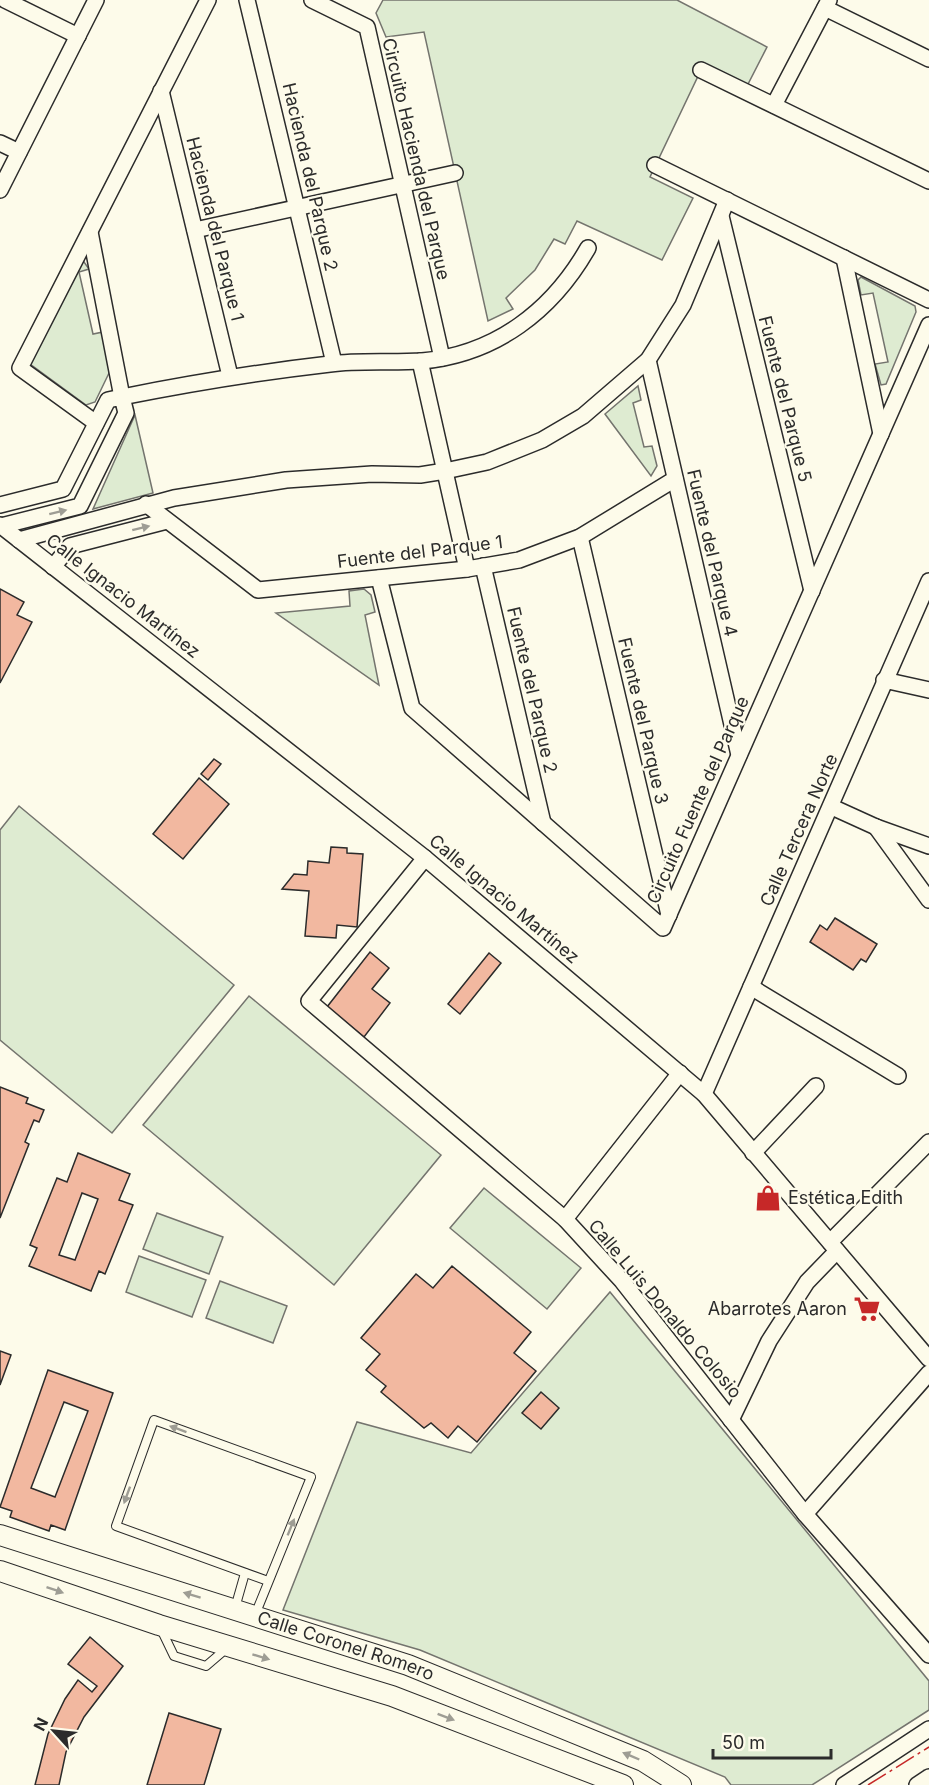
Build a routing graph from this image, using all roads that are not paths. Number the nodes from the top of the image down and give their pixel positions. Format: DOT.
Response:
graph roads {
  1 [pos="5,0"];
  2 [pos="96,0"];
  3 [pos="208,0"];
  4 [pos="247,0"];
  5 [pos="312,0"];
  6 [pos="827,4"];
  7 [pos="78,36"];
  8 [pos="929,59"];
  9 [pos="701,70"];
  10 [pos="162,91"];
  11 [pos="774,105"];
  12 [pos="0,143"];
  13 [pos="19,152"];
  14 [pos="655,165"];
  15 [pos="455,173"];
  16 [pos="929,181"];
  17 [pos="402,185"];
  18 [pos="0,190"];
  19 [pos="728,200"];
  20 [pos="297,209"];
  21 [pos="721,216"];
  22 [pos="195,230"];
  23 [pos="90,232"];
  24 [pos="588,248"];
  25 [pos="844,258"];
  26 [pos="929,300"];
  27 [pos="929,325"];
  28 [pos="442,358"];
  29 [pos="648,360"];
  30 [pos="420,361"];
  31 [pos="334,363"];
  32 [pos="230,376"];
  33 [pos="122,397"];
  34 [pos="96,423"];
  35 [pos="881,434"];
  36 [pos="444,471"];
  37 [pos="675,479"];
  38 [pos="146,504"];
  39 [pos="0,505"];
  40 [pos="167,521"];
  41 [pos="0,525"];
  42 [pos="580,537"];
  43 [pos="19,540"];
  44 [pos="483,566"];
  45 [pos="53,567"];
  46 [pos="467,569"];
  47 [pos="379,578"];
  48 [pos="929,581"];
  49 [pos="812,591"];
  50 [pos="884,680"];
  51 [pos="929,690"];
  52 [pos="739,755"];
  53 [pos="832,807"];
  54 [pos="543,823"];
  55 [pos="876,827"];
  56 [pos="929,846"];
  57 [pos="425,858"];
  58 [pos="929,900"];
  59 [pos="669,915"];
  60 [pos="751,987"];
  61 [pos="680,1073"];
  62 [pos="898,1076"];
  63 [pos="816,1086"];
  64 [pos="704,1094"];
  65 [pos="929,1142"];
  66 [pos="753,1153"];
  67 [pos="565,1219"];
  68 [pos="834,1246"];
  69 [pos="929,1359"];
  70 [pos="929,1373"];
  71 [pos="731,1420"];
  72 [pos="805,1514"];
  73 [pos="0,1535"];
  74 [pos="0,1571"];
  75 [pos="245,1573"];
  76 [pos="268,1581"];
  77 [pos="235,1608"];
  78 [pos="255,1615"];
  79 [pos="929,1655"];
  80 [pos="929,1729"];
  81 [pos="929,1777"];
  82 [pos="623,1785"];
  83 [pos="681,1785"];
  84 [pos="844,1785"];
  85 [pos="917,1785"];
  1 -- 7 [label="street"];
  2 -- 7 [label="street"];
  3 -- 10 [label="street"];
  4 -- 20 [label="street, Hacienda del Parque 2"];
  5 -- 17 [label="street, Circuito Hacienda del Parque"];
  6 -- 8 [label="street"];
  6 -- 11 [label="street"];
  7 -- 13 [label="street"];
  9 -- 11 [label="street"];
  10 -- 22 [label="street, Hacienda del Parque 1"];
  10 -- 23 [label="street"];
  11 -- 16 [label="street"];
  12 -- 13 [label="street"];
  13 -- 18 [label="street"];
  14 -- 19 [label="street"];
  15 -- 17 [label="street"];
  17 -- 20 [label="street"];
  17 -- 28 [label="street, Circuito Hacienda del Parque"];
  19 -- 21 [label="street"];
  19 -- 25 [label="street"];
  20 -- 22 [label="street"];
  20 -- 31 [label="street, Hacienda del Parque 2"];
  21 -- 29 [label="street"];
  21 -- 49 [label="street, Fuente del Parque 5"];
  22 -- 32 [label="street, Hacienda del Parque 1"];
  23 -- 33 [label="street"];
  23 -- 34 [label="street"];
  24 -- 28 [label="street"];
  25 -- 26 [label="street"];
  25 -- 35 [label="street"];
  27 -- 35 [label="street, Circuito Fuente del Parque"];
  28 -- 30 [label="street"];
  29 -- 36 [label="street"];
  29 -- 37 [label="street, Fuente del Parque 4"];
  30 -- 31 [label="street"];
  30 -- 36 [label="street"];
  31 -- 32 [label="street"];
  32 -- 33 [label="street"];
  33 -- 34 [label="street"];
  41 -- 33 [label="street, one-way"];
  34 -- 39 [label="street"];
  35 -- 49 [label="street, Circuito Fuente del Parque"];
  36 -- 38 [label="street"];
  36 -- 46 [label="street"];
  37 -- 42 [label="street, Fuente del Parque 1"];
  37 -- 52 [label="street, Fuente del Parque 4"];
  38 -- 40 [label="street"];
  38 -- 43 [label="street"];
  45 -- 40 [label="street, one-way"];
  40 -- 47 [label="street, Fuente del Parque 1"];
  41 -- 43 [label="street, Calle Ignacio Martínez"];
  42 -- 44 [label="street, Fuente del Parque 1"];
  42 -- 59 [label="street, Fuente del Parque 3"];
  43 -- 45 [label="street, Calle Ignacio Martínez"];
  44 -- 46 [label="street, Fuente del Parque 1"];
  44 -- 54 [label="street, Fuente del Parque 2"];
  45 -- 57 [label="street, Calle Ignacio Martínez"];
  46 -- 47 [label="street, Fuente del Parque 1"];
  47 -- 54 [label="street, Circuito Fuente del Parque"];
  48 -- 50 [label="street, Calle Tercera Norte"];
  49 -- 52 [label="street, Circuito Fuente del Parque"];
  50 -- 51 [label="street"];
  50 -- 53 [label="street, Calle Tercera Norte"];
  52 -- 59 [label="street, Circuito Fuente del Parque"];
  53 -- 55 [label="street"];
  53 -- 60 [label="street, Calle Tercera Norte"];
  54 -- 59 [label="street, Circuito Fuente del Parque"];
  55 -- 56 [label="street"];
  55 -- 58 [label="street"];
  57 -- 61 [label="street, Calle Ignacio Martínez"];
  57 -- 67 [label="street, Calle Luis Donaldo Colosio"];
  60 -- 62 [label="street"];
  60 -- 64 [label="street, Calle Tercera Norte"];
  61 -- 64 [label="street, Calle Ignacio Martínez"];
  61 -- 67 [label="street"];
  63 -- 66 [label="street"];
  64 -- 66 [label="street, Calle Ignacio Martínez"];
  65 -- 68 [label="street"];
  66 -- 68 [label="street, Calle Ignacio Martínez"];
  67 -- 71 [label="street, Calle Luis Donaldo Colosio"];
  68 -- 69 [label="street, Calle Ignacio Martínez"];
  68 -- 71 [label="street"];
  70 -- 72 [label="street"];
  71 -- 72 [label="street, Calle Luis Donaldo Colosio"];
  72 -- 79 [label="street, Calle Luis Donaldo Colosio"];
  77 -- 73 [label="main road, Calle Coronel Romero, one-way"];
  74 -- 82 [label="main road, Calle Coronel Romero, one-way"];
  75 -- 76 [label="lane"];
  76 -- 75 [label="lane, one-way"];
  75 -- 77 [label="lane"];
  76 -- 78 [label="lane"];
  77 -- 78 [label="main road, Calle Coronel Romero"];
  83 -- 78 [label="main road, Calle Coronel Romero, one-way"];
  80 -- 84 [label="street"];
  81 -- 85 [label="street"];
}
